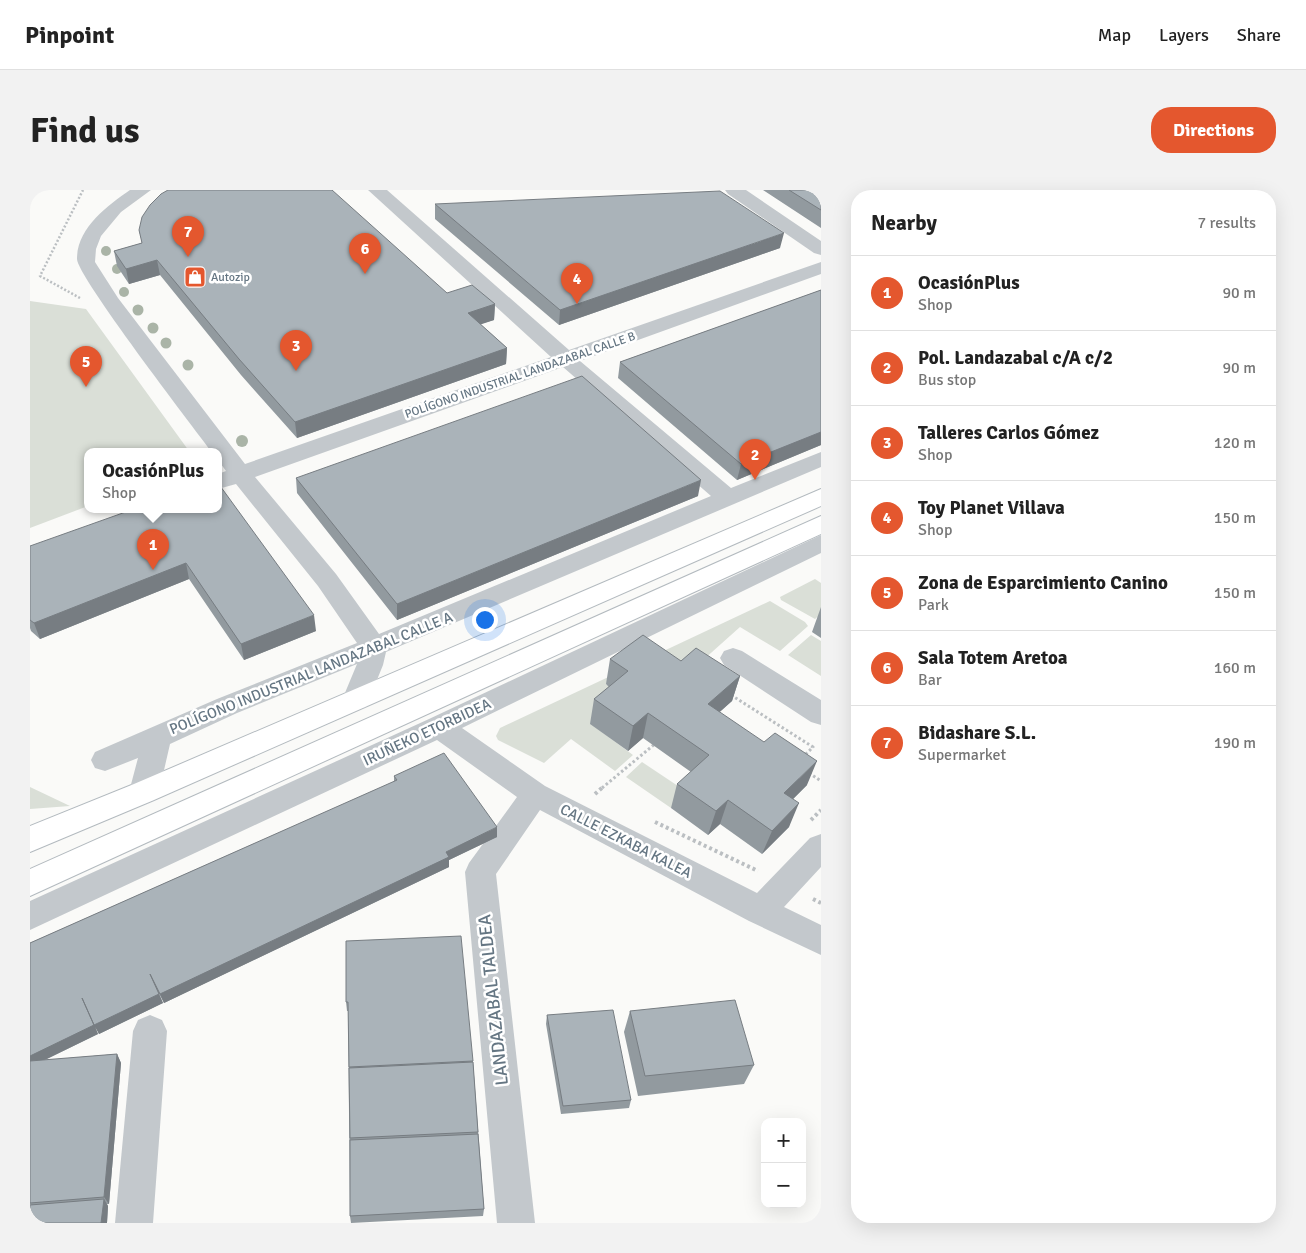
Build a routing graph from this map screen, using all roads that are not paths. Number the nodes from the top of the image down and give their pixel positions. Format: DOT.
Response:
graph roads {
  1 [pos="142,190"];
  2 [pos="377,190"];
  3 [pos="734,190"];
  4 [pos="821,249"];
  5 [pos="821,268"];
  6 [pos="566,359"];
  7 [pos="221,448"];
  8 [pos="222,450"];
  9 [pos="821,459"];
  10 [pos="240,474"];
  11 [pos="222,481"];
  12 [pos="821,496"];
  13 [pos="729,499"];
  14 [pos="821,524"];
  15 [pos="821,543"];
  16 [pos="374,647"];
  17 [pos="732,658"];
  18 [pos="356,700"];
  19 [pos="821,714"];
  20 [pos="439,727"];
  21 [pos="157,737"];
  22 [pos="105,760"];
  23 [pos="144,792"];
  24 [pos="535,794"];
  25 [pos="30,839"];
  26 [pos="821,847"];
  27 [pos="30,883"];
  28 [pos="760,911"];
  29 [pos="30,916"];
  30 [pos="821,941"];
  31 [pos="150,1031"];
  32 [pos="134,1223"];
  33 [pos="516,1223"];
  1 -- 7 [label="street"];
  2 -- 6 [label="street"];
  3 -- 4 [label="street"];
  5 -- 6 [label="street, POLÍGONO INDUSTRIAL LANDAZABAL CALLE B"];
  6 -- 10 [label="street, POLÍGONO INDUSTRIAL LANDAZABAL CALLE B"];
  6 -- 13 [label="street"];
  8 -- 10 [label="street"];
  9 -- 13 [label="street, POLÍGONO INDUSTRIAL LANDAZABAL CALLE A"];
  10 -- 11 [label="street, POLÍGONO INDUSTRIAL LANDAZABAL CALLE B"];
  10 -- 16 [label="street"];
  12 -- 18 [label="main road"];
  13 -- 16 [label="street, POLÍGONO INDUSTRIAL LANDAZABAL CALLE A"];
  14 -- 27 [label="main road, IRUÑEKO ETORBIDEA"];
  15 -- 20 [label="street, IRUÑEKO ETORBIDEA"];
  16 -- 18 [label="street"];
  16 -- 21 [label="street, POLÍGONO INDUSTRIAL LANDAZABAL CALLE A"];
  17 -- 19 [label="street"];
  18 -- 23 [label="main road"];
  20 -- 24 [label="street, CALLE EZKABA KALEA"];
  20 -- 29 [label="street, IRUÑEKO ETORBIDEA"];
  21 -- 22 [label="street"];
  21 -- 23 [label="street, POLÍGONO INDUSTRIAL LANDAZABAL CALLE A"];
  23 -- 25 [label="main road"];
  24 -- 28 [label="street, CALLE EZKABA KALEA"];
  24 -- 33 [label="street, LANDAZABAL TALDEA"];
  26 -- 28 [label="street"];
  28 -- 30 [label="street, CALLE EZKABA KALEA"];
  31 -- 32 [label="street"];
}
